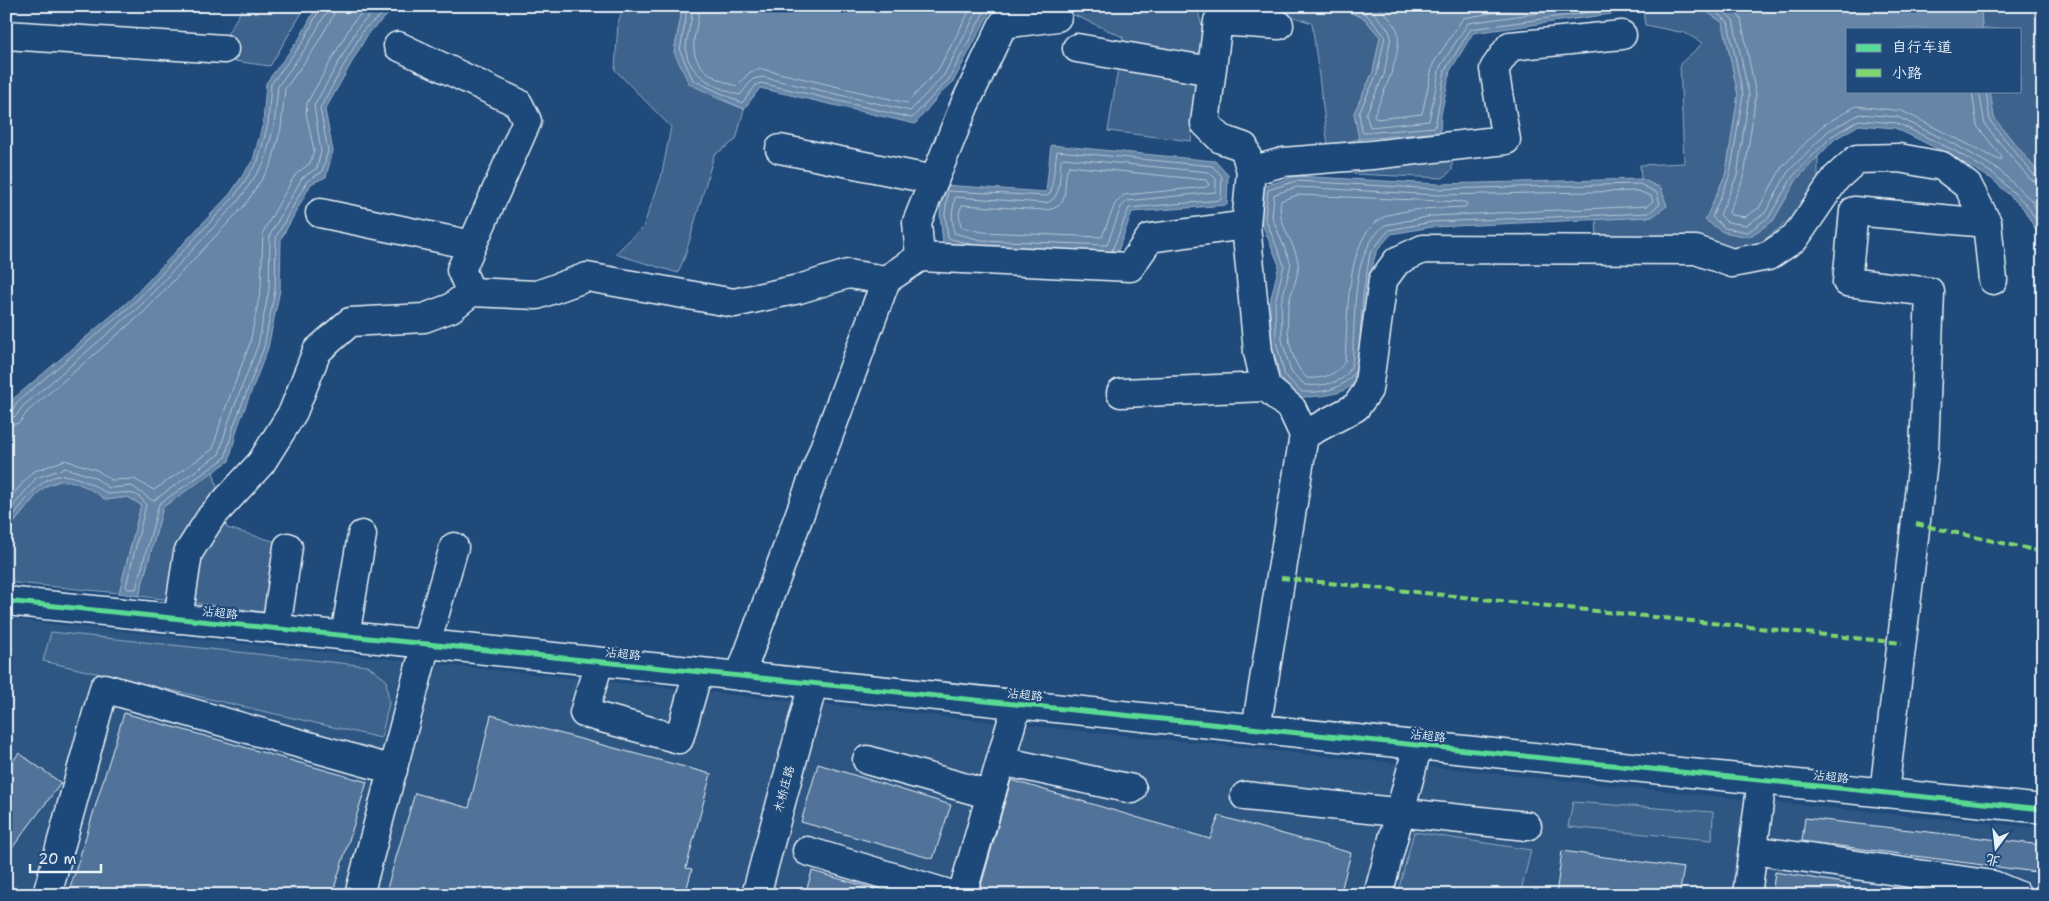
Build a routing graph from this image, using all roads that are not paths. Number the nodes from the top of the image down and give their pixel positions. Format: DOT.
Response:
graph roads {
  1 [pos="1057,17"];
  2 [pos="1279,25"];
  3 [pos="1622,34"];
  4 [pos="6,35"];
  5 [pos="398,46"];
  6 [pos="1077,48"];
  7 [pos="224,49"];
  8 [pos="1211,71"];
  9 [pos="780,150"];
  10 [pos="1251,170"];
  11 [pos="934,180"];
  12 [pos="320,213"];
  13 [pos="1986,223"];
  14 [pos="1246,225"];
  15 [pos="472,245"];
  16 [pos="920,256"];
  17 [pos="886,280"];
  18 [pos="1993,280"];
  19 [pos="471,292"];
  20 [pos="1266,387"];
  21 [pos="1121,393"];
  22 [pos="1304,435"];
  23 [pos="362,535"];
  24 [pos="288,547"];
  25 [pos="454,547"];
  26 [pos="6,601"];
  27 [pos="178,619"];
  28 [pos="276,629"];
  29 [pos="345,636"];
  30 [pos="426,644"];
  31 [pos="599,662"];
  32 [pos="698,672"];
  33 [pos="740,676"];
  34 [pos="813,684"];
  35 [pos="1018,704"];
  36 [pos="1256,729"];
  37 [pos="1418,745"];
  38 [pos="868,760"];
  39 [pos="1001,761"];
  40 [pos="393,770"];
  41 [pos="1762,780"];
  42 [pos="1132,790"];
  43 [pos="1884,793"];
  44 [pos="991,795"];
  45 [pos="1245,796"];
  46 [pos="2043,809"];
  47 [pos="1400,813"];
  48 [pos="1527,826"];
  49 [pos="1753,850"];
  50 [pos="807,851"];
  51 [pos="47,895"];
  52 [pos="359,895"];
  53 [pos="756,895"];
  54 [pos="952,895"];
  55 [pos="962,895"];
  56 [pos="1378,895"];
  57 [pos="1747,895"];
  58 [pos="2016,895"];
  1 -- 11 [label="street"];
  2 -- 8 [label="street"];
  3 -- 10 [label="street"];
  4 -- 7 [label="street"];
  5 -- 15 [label="street"];
  6 -- 8 [label="street"];
  8 -- 10 [label="street"];
  9 -- 11 [label="street"];
  10 -- 14 [label="street"];
  11 -- 16 [label="street"];
  12 -- 15 [label="street"];
  13 -- 18 [label="street"];
  13 -- 22 [label="street"];
  13 -- 43 [label="street"];
  14 -- 16 [label="street"];
  14 -- 20 [label="street"];
  15 -- 19 [label="street"];
  16 -- 17 [label="street"];
  17 -- 19 [label="street"];
  17 -- 33 [label="street"];
  19 -- 27 [label="street"];
  20 -- 21 [label="street"];
  20 -- 22 [label="street"];
  22 -- 36 [label="street"];
  23 -- 29 [label="street"];
  24 -- 28 [label="street"];
  25 -- 30 [label="street"];
  26 -- 27 [label="street, 沾超路"];
  27 -- 28 [label="street, 沾超路"];
  28 -- 29 [label="street, 沾超路"];
  29 -- 30 [label="street, 沾超路"];
  30 -- 31 [label="street, 沾超路"];
  30 -- 40 [label="street"];
  31 -- 32 [label="street, 沾超路"];
  31 -- 32 [label="street"];
  32 -- 33 [label="street, 沾超路"];
  33 -- 34 [label="street, 沾超路"];
  34 -- 35 [label="street, 沾超路"];
  34 -- 53 [label="street, 木桥庄路"];
  35 -- 36 [label="street, 沾超路"];
  35 -- 39 [label="street"];
  36 -- 37 [label="street, 沾超路"];
  37 -- 41 [label="street, 沾超路"];
  37 -- 47 [label="street"];
  38 -- 44 [label="street"];
  39 -- 42 [label="street"];
  39 -- 44 [label="street"];
  40 -- 51 [label="street"];
  40 -- 52 [label="street"];
  41 -- 43 [label="street, 沾超路"];
  41 -- 49 [label="street"];
  43 -- 46 [label="street, 沾超路"];
  44 -- 55 [label="street"];
  45 -- 47 [label="street"];
  47 -- 48 [label="street"];
  47 -- 56 [label="street"];
  49 -- 57 [label="street"];
  49 -- 58 [label="street"];
  50 -- 54 [label="street"];
}
